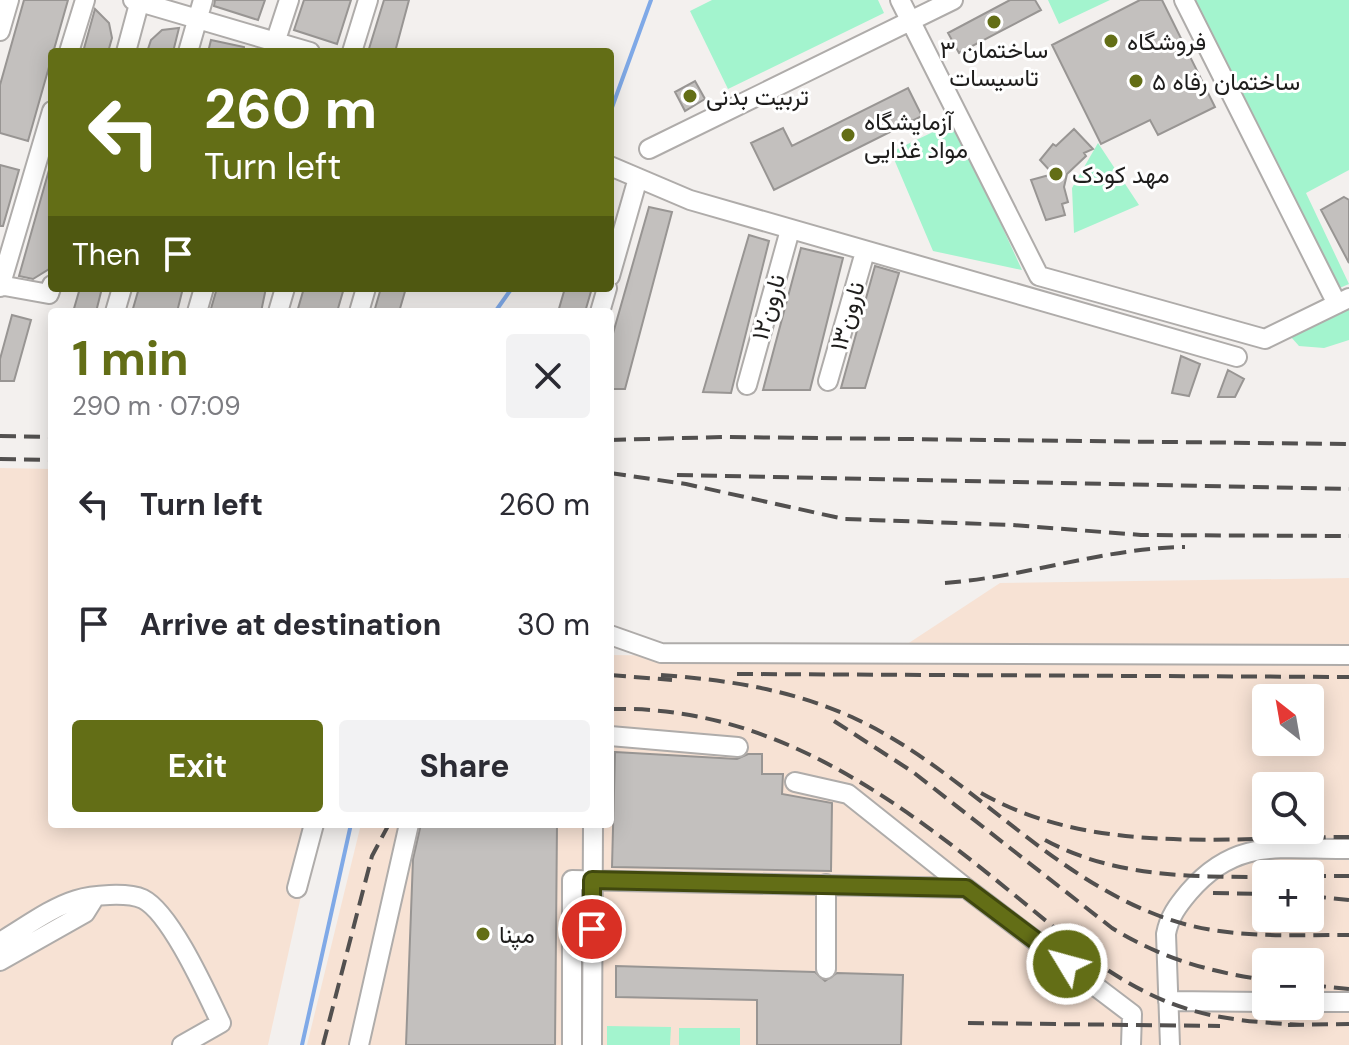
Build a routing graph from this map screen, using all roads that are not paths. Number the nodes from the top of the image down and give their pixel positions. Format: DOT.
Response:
graph roads {
  1 [pos="9,0"];
  2 [pos="85,0"];
  3 [pos="289,0"];
  4 [pos="368,0"];
  5 [pos="900,0"];
  6 [pos="953,0"];
  7 [pos="1184,0"];
  8 [pos="137,1"];
  9 [pos="200,9"];
  10 [pos="911,21"];
  11 [pos="0,31"];
  12 [pos="274,47"];
  13 [pos="70,48"];
  14 [pos="127,48"];
  15 [pos="189,48"];
  16 [pos="353,48"];
  17 [pos="48,124"];
  18 [pos="649,149"];
  19 [pos="614,168"];
  20 [pos="638,178"];
  21 [pos="790,230"];
  22 [pos="865,252"];
  23 [pos="614,262"];
  24 [pos="0,286"];
  25 [pos="48,290"];
  26 [pos="1343,301"];
  27 [pos="1237,357"];
  28 [pos="828,381"];
  29 [pos="747,385"];
  30 [pos="614,636"];
  31 [pos="1349,655"];
  32 [pos="614,736"];
  33 [pos="738,747"];
  34 [pos="795,782"];
  35 [pos="313,828"];
  36 [pos="408,828"];
  37 [pos="593,828"];
  38 [pos="1349,849"];
  39 [pos="592,880"];
  40 [pos="826,884"];
  41 [pos="297,888"];
  42 [pos="966,888"];
  43 [pos="95,897"];
  44 [pos="0,942"];
  45 [pos="0,961"];
  46 [pos="826,969"];
  47 [pos="1168,1001"];
  48 [pos="1252,1002"];
  49 [pos="1324,1002"];
  50 [pos="1349,1002"];
  51 [pos="182,1045"];
  52 [pos="359,1045"];
  53 [pos="572,1045"];
  54 [pos="592,1045"];
  55 [pos="1131,1045"];
  56 [pos="1170,1045"];
  1 -- 11 [label="street"];
  2 -- 13 [label="street"];
  3 -- 12 [label="street"];
  4 -- 16 [label="street"];
  5 -- 10 [label="street"];
  6 -- 10 [label="street"];
  7 -- 26 [label="street"];
  8 -- 9 [label="street"];
  8 -- 14 [label="street"];
  9 -- 12 [label="street"];
  9 -- 15 [label="street"];
  10 -- 18 [label="street"];
  10 -- 26 [label="street"];
  17 -- 24 [label="street"];
  19 -- 20 [label="street"];
  20 -- 21 [label="street"];
  20 -- 23 [label="street"];
  21 -- 22 [label="street"];
  21 -- 29 [label="street, نارون۱۲"];
  22 -- 27 [label="street"];
  22 -- 28 [label="street, نارون۱۳"];
  24 -- 25 [label="street"];
  30 -- 31 [label="street"];
  32 -- 33 [label="street"];
  34 -- 42 [label="street"];
  35 -- 41 [label="street"];
  36 -- 52 [label="street"];
  37 -- 39 [label="street"];
  38 -- 47 [label="street"];
  39 -- 40 [label="street"];
  39 -- 53 [label="street"];
  39 -- 54 [label="street"];
  40 -- 42 [label="street"];
  40 -- 46 [label="street"];
  42 -- 55 [label="street"];
  43 -- 44 [label="street"];
  43 -- 45 [label="street"];
  43 -- 51 [label="street"];
  47 -- 48 [label="street"];
  47 -- 56 [label="street"];
  49 -- 50 [label="street"];
}
